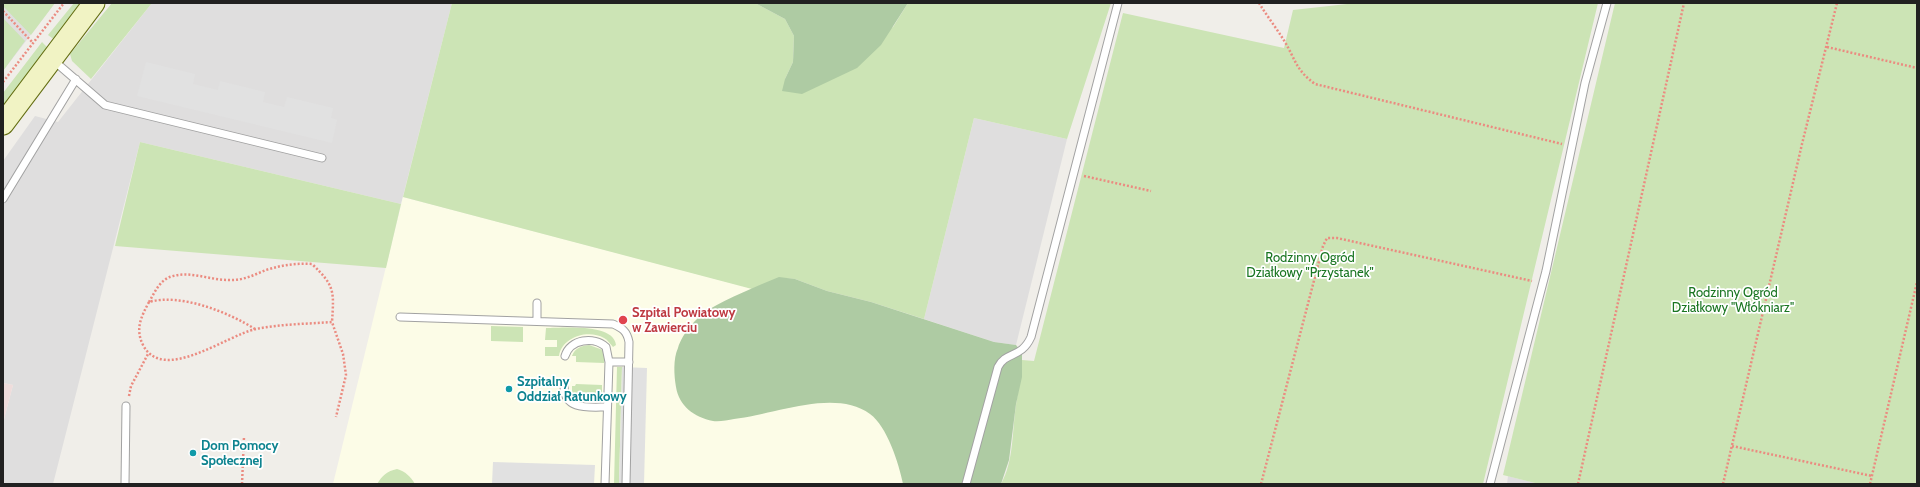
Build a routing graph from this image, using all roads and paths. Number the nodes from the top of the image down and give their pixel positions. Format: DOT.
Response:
graph roads {
  1 [pos="64,3"];
  2 [pos="94,3"];
  3 [pos="1118,3"];
  4 [pos="1259,3"];
  5 [pos="1607,3"];
  6 [pos="1684,3"];
  7 [pos="1837,3"];
  8 [pos="3,11"];
  9 [pos="33,43"];
  10 [pos="1827,47"];
  11 [pos="52,58"];
  12 [pos="1917,68"];
  13 [pos="76,79"];
  14 [pos="3,82"];
  15 [pos="3,124"];
  16 [pos="1572,146"];
  17 [pos="322,158"];
  18 [pos="1074,173"];
  19 [pos="1151,191"];
  20 [pos="3,199"];
  21 [pos="1917,282"];
  22 [pos="1542,284"];
  23 [pos="149,302"];
  24 [pos="537,303"];
  25 [pos="400,317"];
  26 [pos="537,321"];
  27 [pos="332,322"];
  28 [pos="255,329"];
  29 [pos="148,354"];
  30 [pos="565,356"];
  31 [pos="608,362"];
  32 [pos="629,362"];
  33 [pos="564,386"];
  34 [pos="126,406"];
  35 [pos="607,407"];
  36 [pos="336,417"];
  37 [pos="244,437"];
  38 [pos="1732,446"];
  39 [pos="1872,476"];
  40 [pos="125,484"];
  41 [pos="242,484"];
  42 [pos="605,484"];
  43 [pos="626,484"];
  44 [pos="966,484"];
  45 [pos="1261,484"];
  46 [pos="1490,484"];
  47 [pos="1578,484"];
  48 [pos="1723,484"];
  49 [pos="1870,484"];
  1 -- 9 [label="path"];
  2 -- 11 [label="street"];
  3 -- 18 [label="lane"];
  4 -- 16 [label="path"];
  5 -- 16 [label="lane"];
  6 -- 47 [label="path"];
  7 -- 10 [label="path"];
  8 -- 9 [label="path"];
  9 -- 14 [label="path"];
  10 -- 12 [label="path"];
  10 -- 38 [label="path"];
  11 -- 13 [label="lane"];
  11 -- 15 [label="street"];
  13 -- 17 [label="lane"];
  13 -- 20 [label="lane"];
  16 -- 22 [label="lane"];
  18 -- 19 [label="path"];
  18 -- 44 [label="lane"];
  21 -- 39 [label="path"];
  22 -- 45 [label="path"];
  22 -- 46 [label="lane"];
  23 -- 27 [label="path"];
  23 -- 28 [label="path"];
  23 -- 29 [label="path"];
  24 -- 26 [label="lane"];
  25 -- 26 [label="lane"];
  26 -- 32 [label="lane"];
  27 -- 28 [label="path"];
  27 -- 36 [label="path"];
  28 -- 29 [label="path"];
  29 -- 34 [label="path"];
  30 -- 31 [label="lane"];
  31 -- 32 [label="lane"];
  31 -- 35 [label="lane"];
  32 -- 43 [label="lane"];
  33 -- 35 [label="lane"];
  34 -- 40 [label="lane"];
  35 -- 42 [label="lane"];
  37 -- 41 [label="path"];
  38 -- 39 [label="path"];
  38 -- 48 [label="path"];
  39 -- 49 [label="path"];
}
